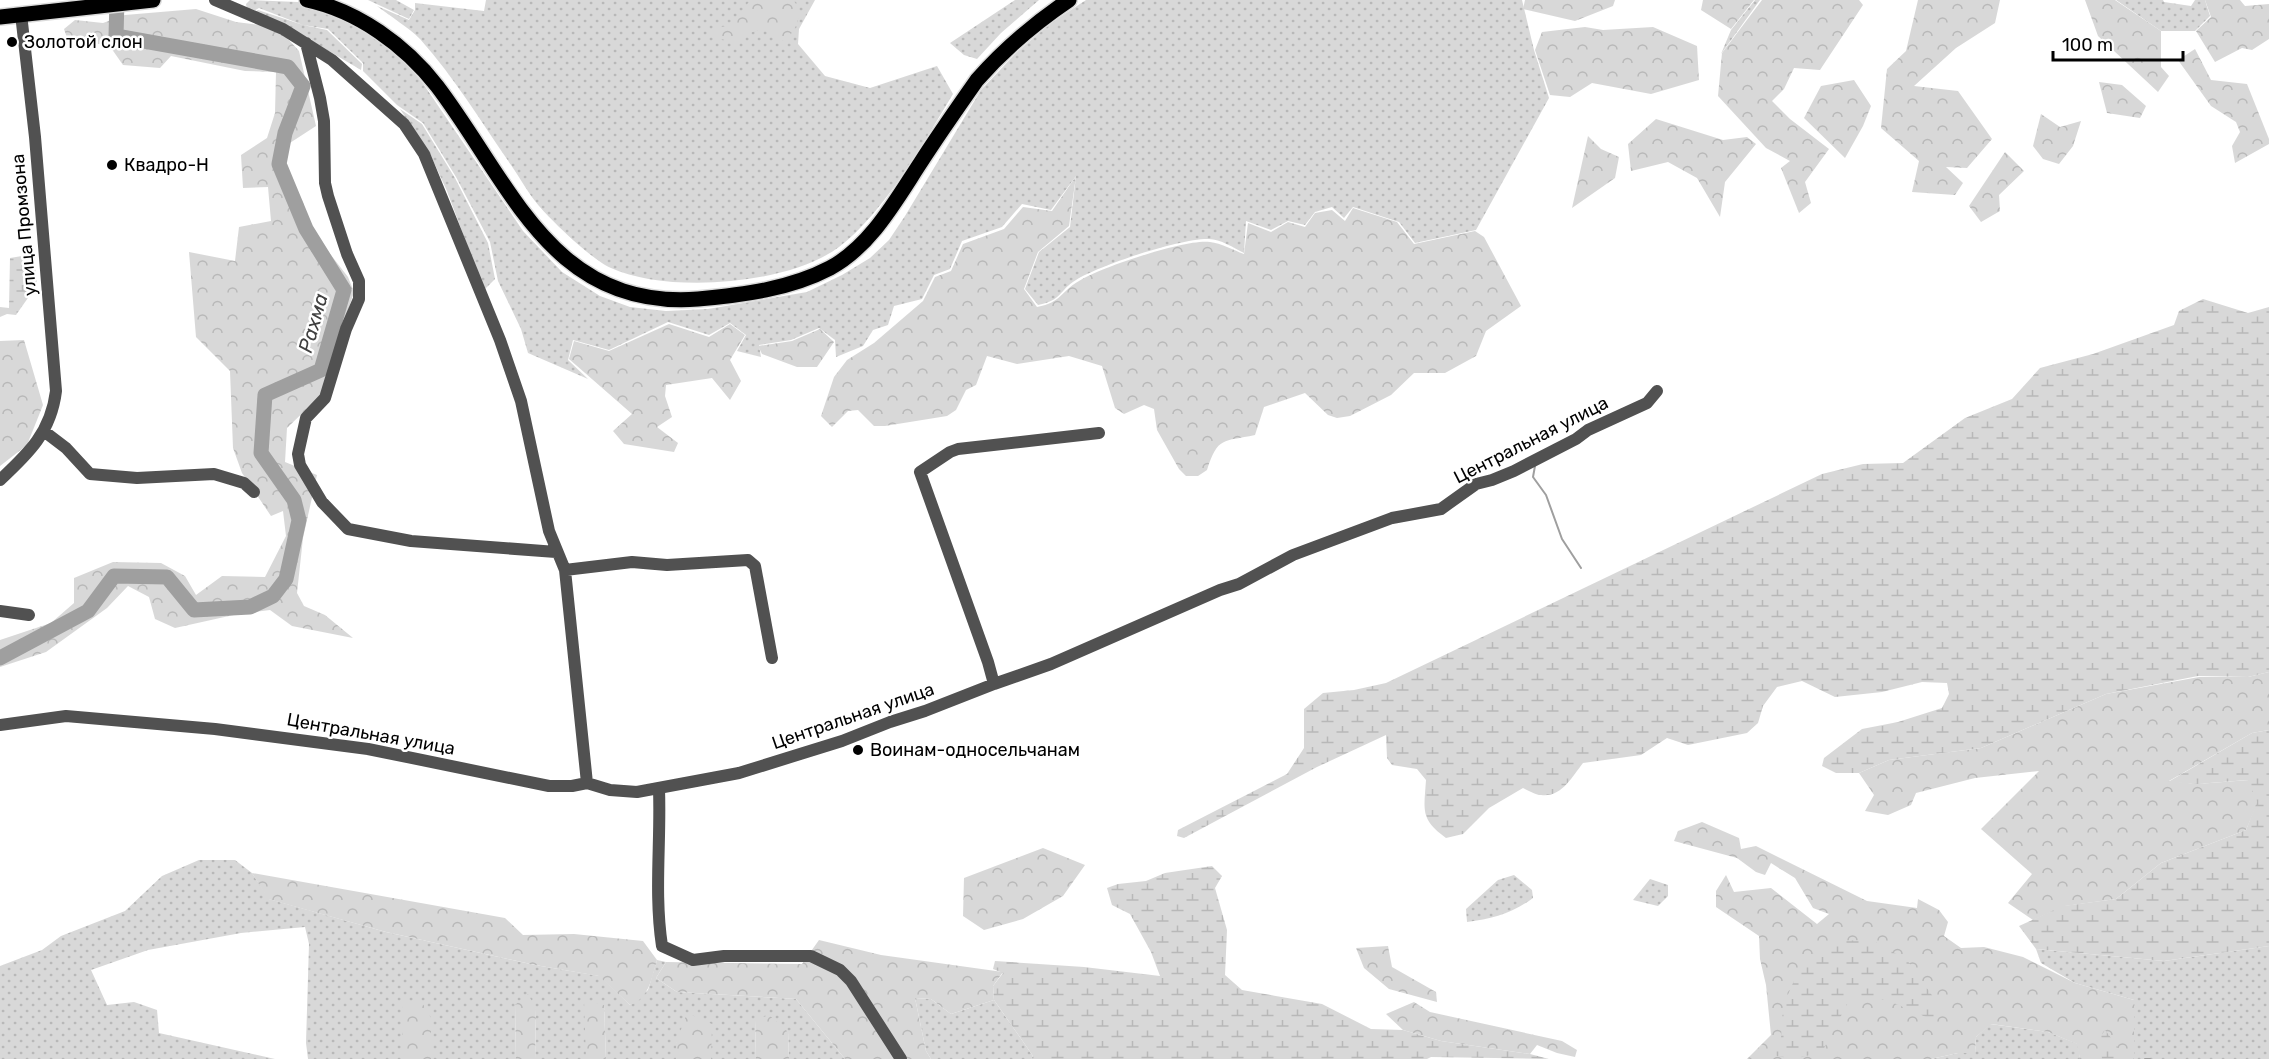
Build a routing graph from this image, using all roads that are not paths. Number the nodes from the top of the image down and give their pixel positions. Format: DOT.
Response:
graph roads {
  1 [pos="153,0"];
  2 [pos="215,0"];
  3 [pos="307,0"];
  4 [pos="1070,0"];
  5 [pos="21,14"];
  6 [pos="0,17"];
  7 [pos="306,43"];
  8 [pos="1657,391"];
  9 [pos="45,432"];
  10 [pos="1099,433"];
  11 [pos="0,480"];
  12 [pos="254,492"];
  13 [pos="556,552"];
  14 [pos="565,570"];
  15 [pos="0,611"];
  16 [pos="29,615"];
  17 [pos="772,658"];
  18 [pos="994,684"];
  19 [pos="0,725"];
  20 [pos="587,783"];
  21 [pos="659,789"];
  22 [pos="901,1059"];
  1 -- 5 [label="main road"];
  2 -- 7 [label="street"];
  3 -- 4 [label="main road"];
  5 -- 6 [label="main road"];
  5 -- 9 [label="street, улица Промзона"];
  7 -- 13 [label="street"];
  7 -- 13 [label="street"];
  8 -- 18 [label="street, Центральная улица"];
  9 -- 11 [label="street"];
  9 -- 12 [label="street"];
  10 -- 18 [label="street"];
  13 -- 14 [label="street"];
  14 -- 17 [label="street"];
  14 -- 20 [label="street"];
  15 -- 16 [label="street"];
  18 -- 21 [label="street, Центральная улица"];
  19 -- 20 [label="street, Центральная улица"];
  20 -- 21 [label="street, Центральная улица"];
  21 -- 22 [label="street"];
}
